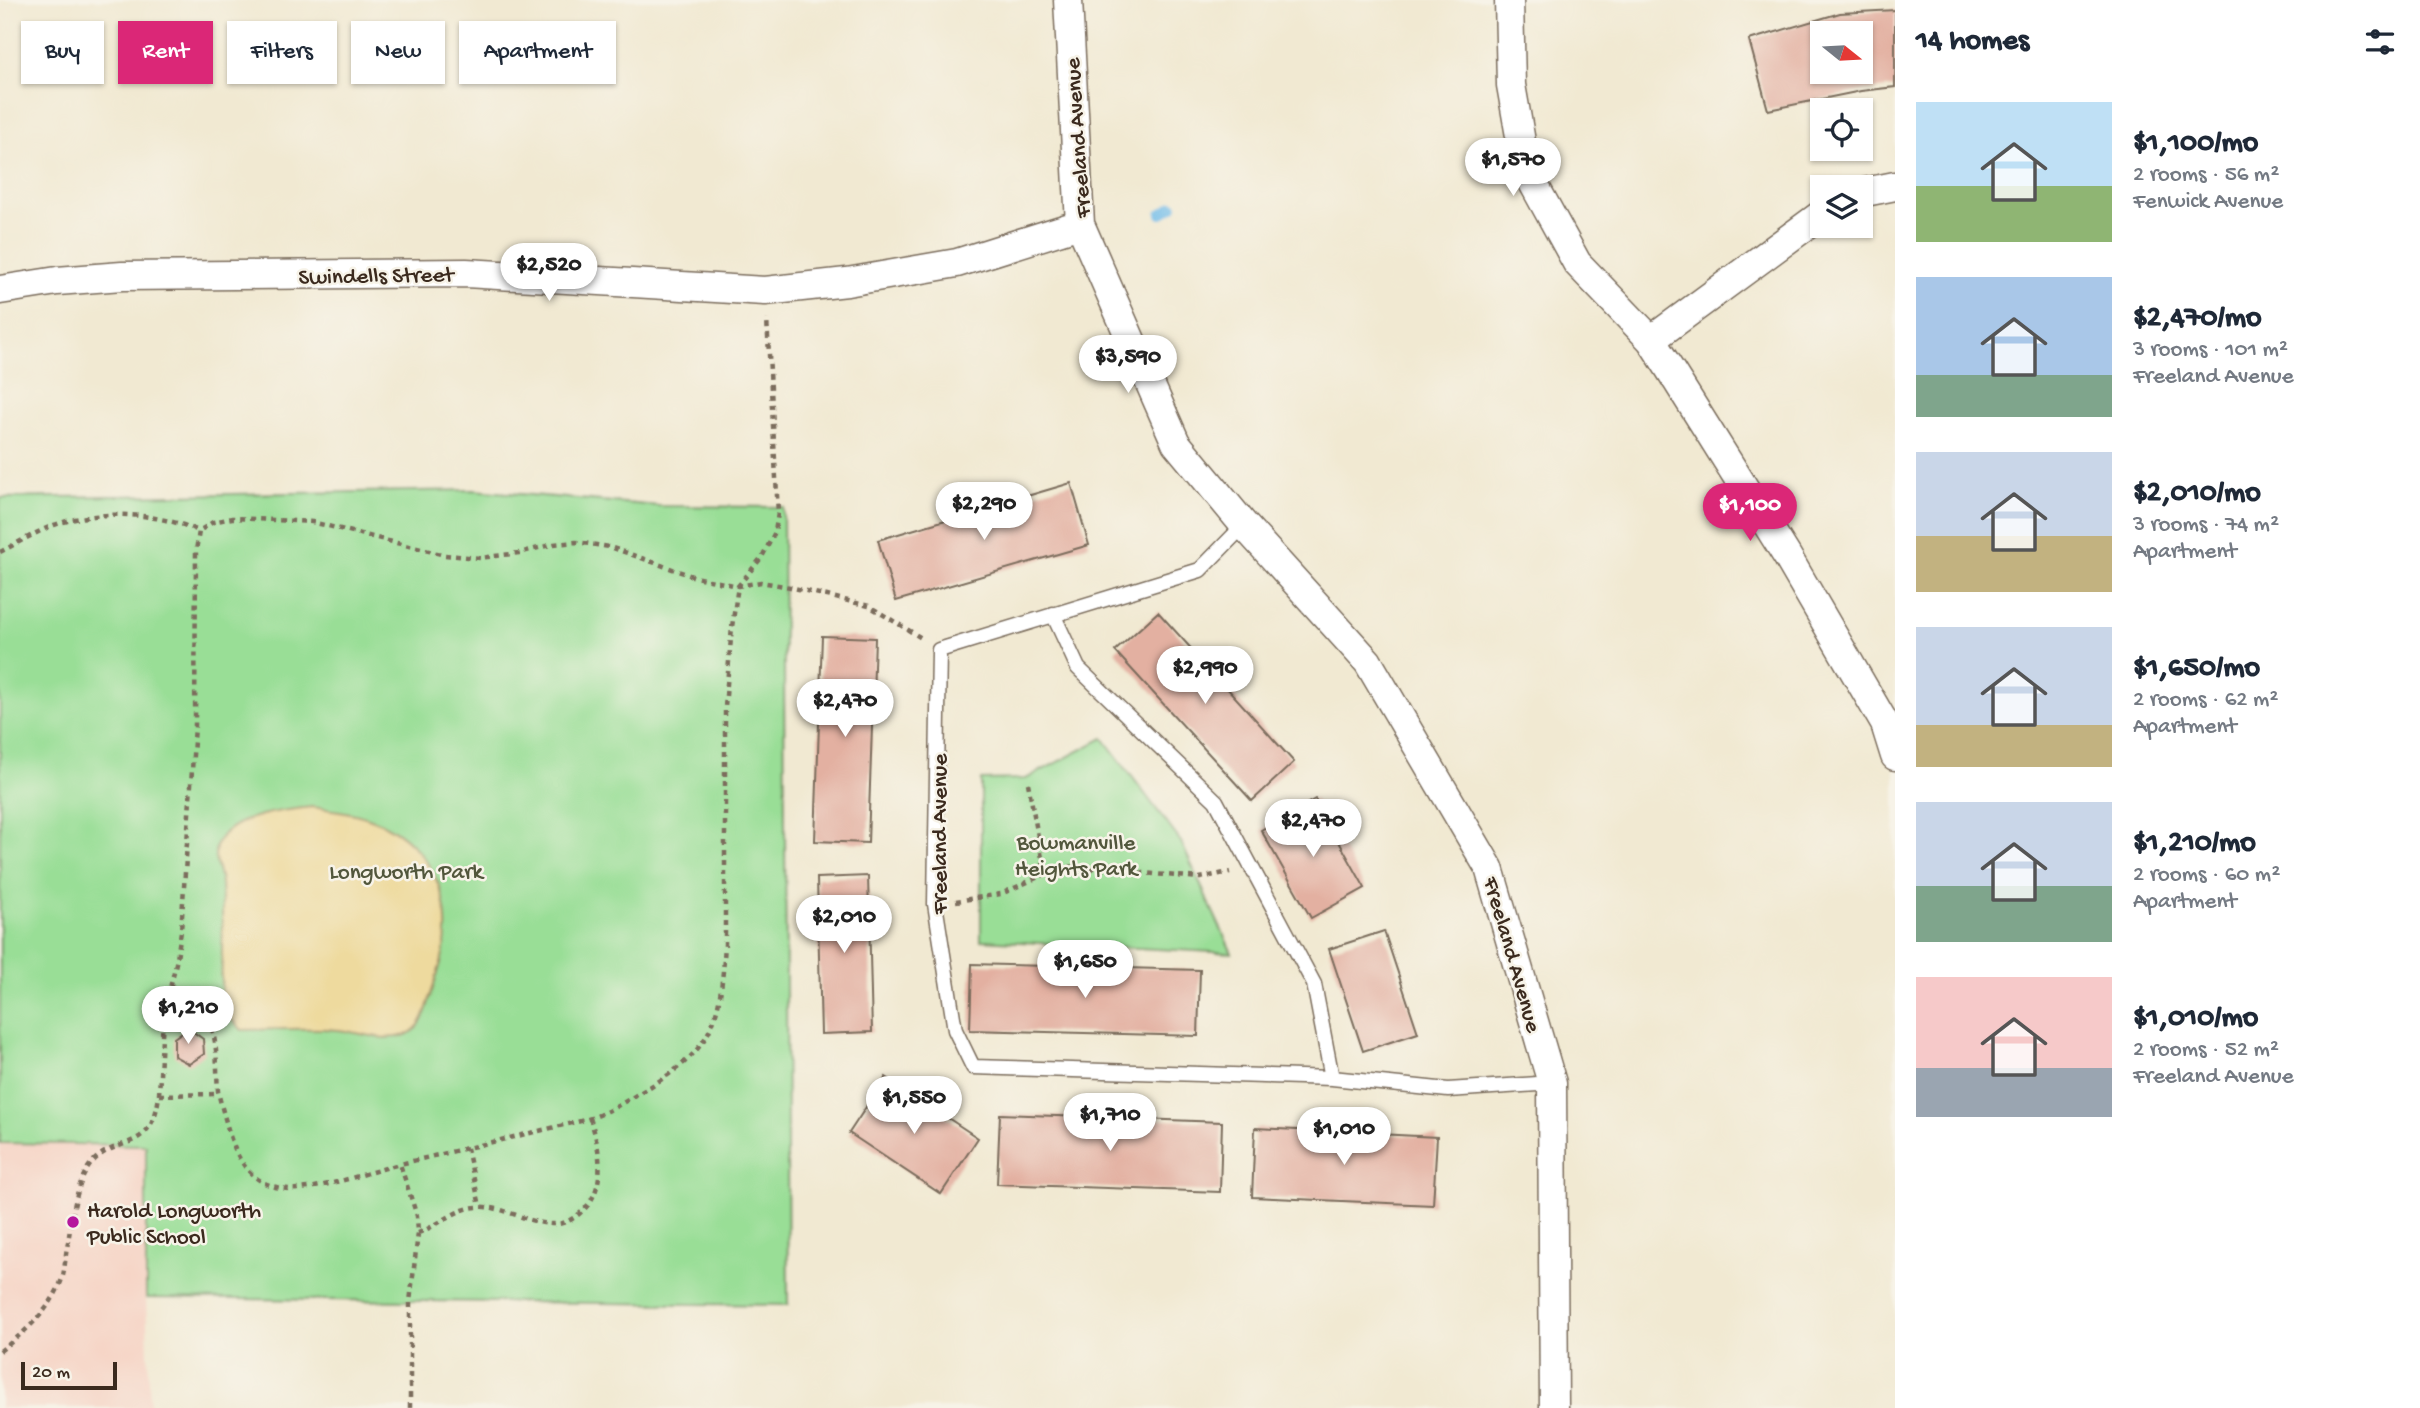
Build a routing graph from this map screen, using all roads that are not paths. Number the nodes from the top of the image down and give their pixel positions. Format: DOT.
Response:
graph roads {
  1 [pos="1068,0"];
  2 [pos="1509,0"];
  3 [pos="1895,186"];
  4 [pos="1873,190"];
  5 [pos="1810,223"];
  6 [pos="1080,224"];
  7 [pos="0,290"];
  8 [pos="1651,340"];
  9 [pos="1244,525"];
  10 [pos="1053,614"];
  11 [pos="1890,722"];
  12 [pos="1895,756"];
  13 [pos="1332,1077"];
  14 [pos="1552,1083"];
  15 [pos="1554,1408"];
  1 -- 6 [label="street, Freeland Avenue"];
  2 -- 8 [label="street"];
  3 -- 4 [label="street"];
  5 -- 8 [label="street"];
  6 -- 7 [label="street, Swindells Street"];
  6 -- 9 [label="street, Freeland Avenue"];
  8 -- 11 [label="street"];
  9 -- 10 [label="lane"];
  9 -- 14 [label="street, Freeland Avenue"];
  10 -- 13 [label="lane"];
  10 -- 13 [label="lane, Freeland Avenue"];
  11 -- 12 [label="street"];
  13 -- 14 [label="lane, Freeland Avenue"];
  14 -- 15 [label="street, Freeland Avenue"];
}
